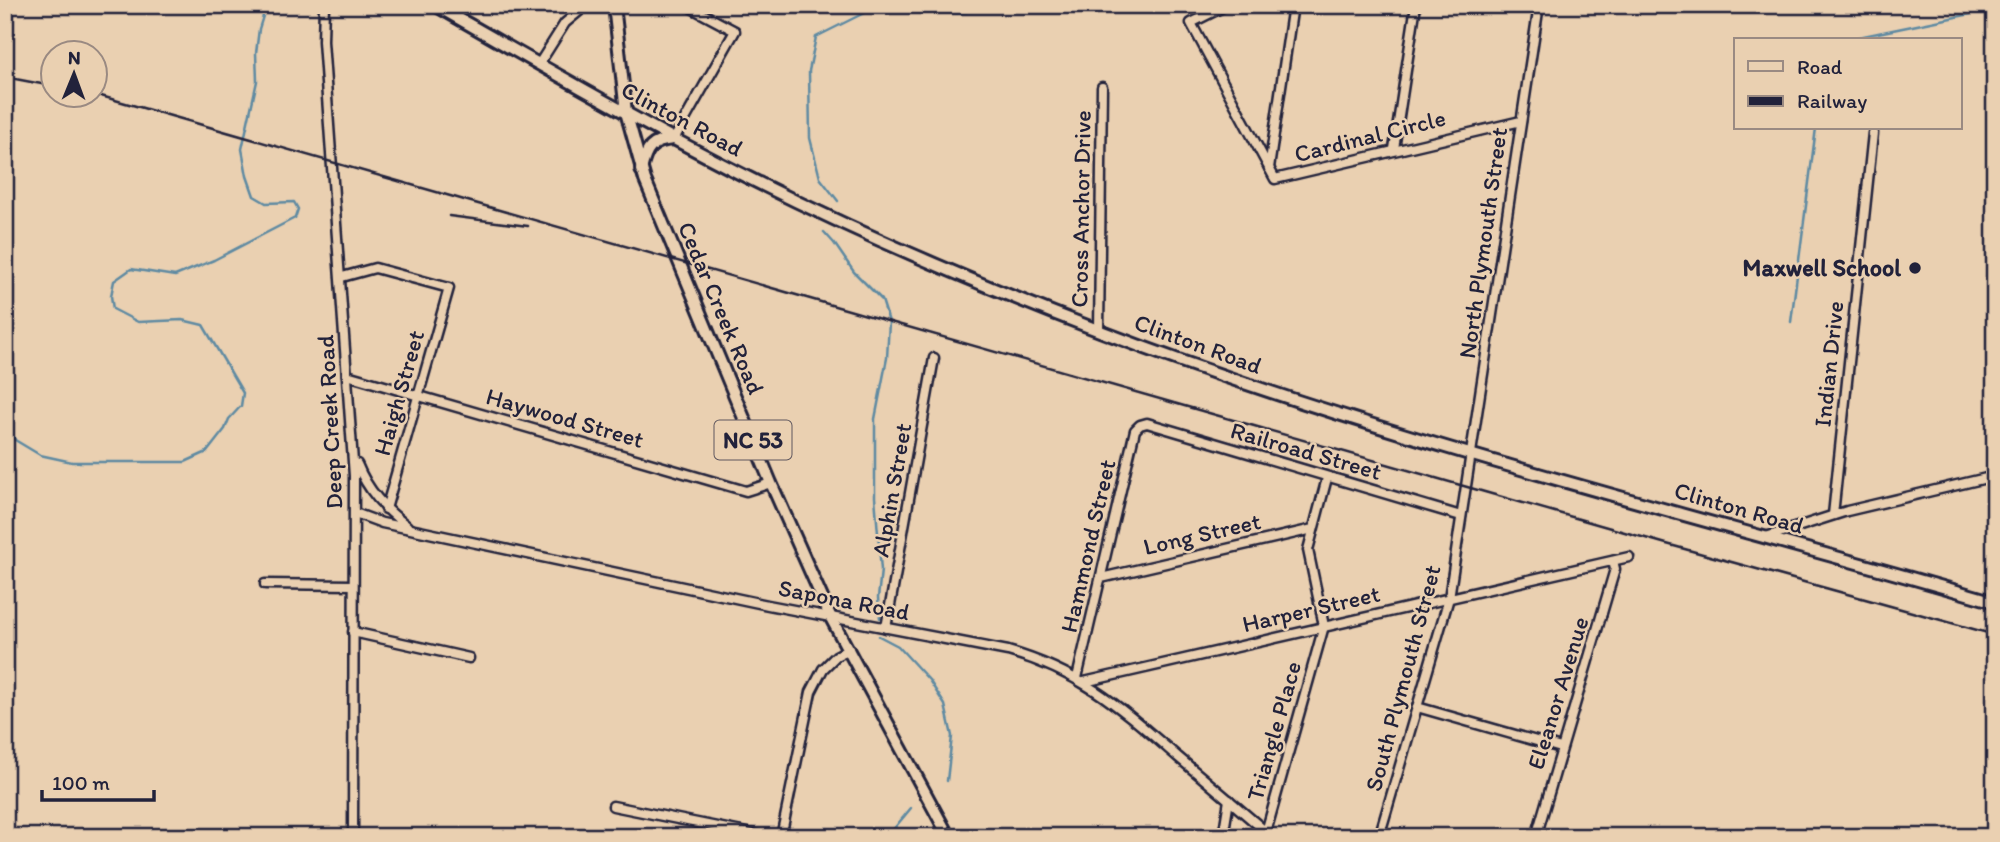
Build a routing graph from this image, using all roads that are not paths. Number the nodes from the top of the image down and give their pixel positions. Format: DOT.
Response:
graph roads {
  1 [pos="324,5"];
  2 [pos="435,5"];
  3 [pos="614,5"];
  4 [pos="687,5"];
  5 [pos="1227,5"];
  6 [pos="1293,5"];
  7 [pos="1416,5"];
  8 [pos="1539,5"];
  9 [pos="583,8"];
  10 [pos="539,64"];
  11 [pos="1102,87"];
  12 [pos="626,112"];
  13 [pos="1521,121"];
  14 [pos="1873,132"];
  15 [pos="674,139"];
  16 [pos="1394,149"];
  17 [pos="1269,168"];
  18 [pos="641,170"];
  19 [pos="342,277"];
  20 [pos="1099,331"];
  21 [pos="934,358"];
  22 [pos="347,375"];
  23 [pos="419,395"];
  24 [pos="1140,425"];
  25 [pos="1471,454"];
  26 [pos="353,455"];
  27 [pos="1995,476"];
  28 [pos="1327,478"];
  29 [pos="771,483"];
  30 [pos="1467,487"];
  31 [pos="386,509"];
  32 [pos="355,513"];
  33 [pos="1833,515"];
  34 [pos="1461,516"];
  35 [pos="409,528"];
  36 [pos="1313,529"];
  37 [pos="1766,537"];
  38 [pos="1629,557"];
  39 [pos="1614,561"];
  40 [pos="1101,578"];
  41 [pos="265,584"];
  42 [pos="353,585"];
  43 [pos="1449,598"];
  44 [pos="1995,601"];
  45 [pos="831,618"];
  46 [pos="1324,626"];
  47 [pos="887,628"];
  48 [pos="353,632"];
  49 [pos="849,649"];
  50 [pos="469,658"];
  51 [pos="1081,680"];
  52 [pos="1417,706"];
  53 [pos="1561,748"];
  54 [pos="1229,800"];
  55 [pos="613,806"];
  56 [pos="1269,834"];
  57 [pos="354,837"];
  58 [pos="766,837"];
  59 [pos="781,837"];
  60 [pos="949,837"];
  61 [pos="1223,837"];
  62 [pos="1380,837"];
  63 [pos="1536,837"];
  1 -- 19 [label="street, Deep Creek Road"];
  2 -- 10 [label="main road, Clinton Road"];
  3 -- 12 [label="main road, Cedar Creek Road / NC 53"];
  4 -- 15 [label="street"];
  5 -- 17 [label="street, Cardinal Circle"];
  6 -- 17 [label="street"];
  7 -- 16 [label="street"];
  8 -- 13 [label="street, North Plymouth Street"];
  9 -- 10 [label="street"];
  10 -- 12 [label="main road, Clinton Road"];
  11 -- 20 [label="street, Cross Anchor Drive"];
  12 -- 15 [label="main road, Clinton Road"];
  12 -- 18 [label="main road, Cedar Creek Road / NC 53"];
  13 -- 16 [label="street, Cardinal Circle"];
  13 -- 25 [label="street, North Plymouth Street"];
  14 -- 33 [label="street, Indian Drive"];
  15 -- 18 [label="main road"];
  15 -- 20 [label="main road, Clinton Road"];
  16 -- 17 [label="street, Cardinal Circle"];
  18 -- 29 [label="main road, Cedar Creek Road / NC 53"];
  19 -- 22 [label="street, Deep Creek Road"];
  19 -- 23 [label="street, Haigh Street"];
  20 -- 25 [label="main road, Clinton Road"];
  21 -- 47 [label="street, Alphin Street"];
  22 -- 23 [label="street, Haywood Street"];
  22 -- 26 [label="street, Deep Creek Road"];
  23 -- 29 [label="street, Haywood Street"];
  23 -- 31 [label="street, Haigh Street"];
  24 -- 28 [label="street, Railroad Street"];
  24 -- 40 [label="street, Hammond Street"];
  25 -- 30 [label="street, North Plymouth Street"];
  25 -- 37 [label="main road, Clinton Road"];
  26 -- 31 [label="street"];
  26 -- 32 [label="street, Deep Creek Road"];
  27 -- 33 [label="street"];
  28 -- 34 [label="street, Railroad Street"];
  28 -- 36 [label="street, Triangle Place"];
  29 -- 45 [label="main road, Cedar Creek Road / NC 53"];
  30 -- 34 [label="street, South Plymouth Street"];
  31 -- 35 [label="street"];
  32 -- 35 [label="street, Sapona Road"];
  32 -- 42 [label="street, Deep Creek Road"];
  33 -- 37 [label="street"];
  34 -- 43 [label="street, South Plymouth Street"];
  35 -- 45 [label="street, Sapona Road"];
  36 -- 40 [label="street, Long Street"];
  36 -- 46 [label="street, Triangle Place"];
  37 -- 44 [label="main road, Clinton Road"];
  38 -- 39 [label="street, Harper Street"];
  39 -- 43 [label="street, Harper Street"];
  39 -- 53 [label="street, Eleanor Avenue"];
  40 -- 51 [label="street, Hammond Street"];
  41 -- 42 [label="street"];
  42 -- 48 [label="street, Deep Creek Road"];
  43 -- 46 [label="street, Harper Street"];
  43 -- 52 [label="street, South Plymouth Street"];
  45 -- 47 [label="street, Sapona Road"];
  45 -- 49 [label="main road, Cedar Creek Road / NC 53"];
  46 -- 51 [label="street, Harper Street"];
  46 -- 56 [label="street, Triangle Place"];
  47 -- 51 [label="street, Sapona Road"];
  48 -- 50 [label="street"];
  48 -- 57 [label="street, Deep Creek Road"];
  49 -- 59 [label="street"];
  49 -- 60 [label="main road, Cedar Creek Road / NC 53"];
  51 -- 54 [label="street, Sapona Road"];
  52 -- 53 [label="street"];
  52 -- 62 [label="street, South Plymouth Street"];
  53 -- 63 [label="street, Eleanor Avenue"];
  54 -- 56 [label="street, Sapona Road"];
  54 -- 61 [label="street"];
  55 -- 58 [label="street"];
}
